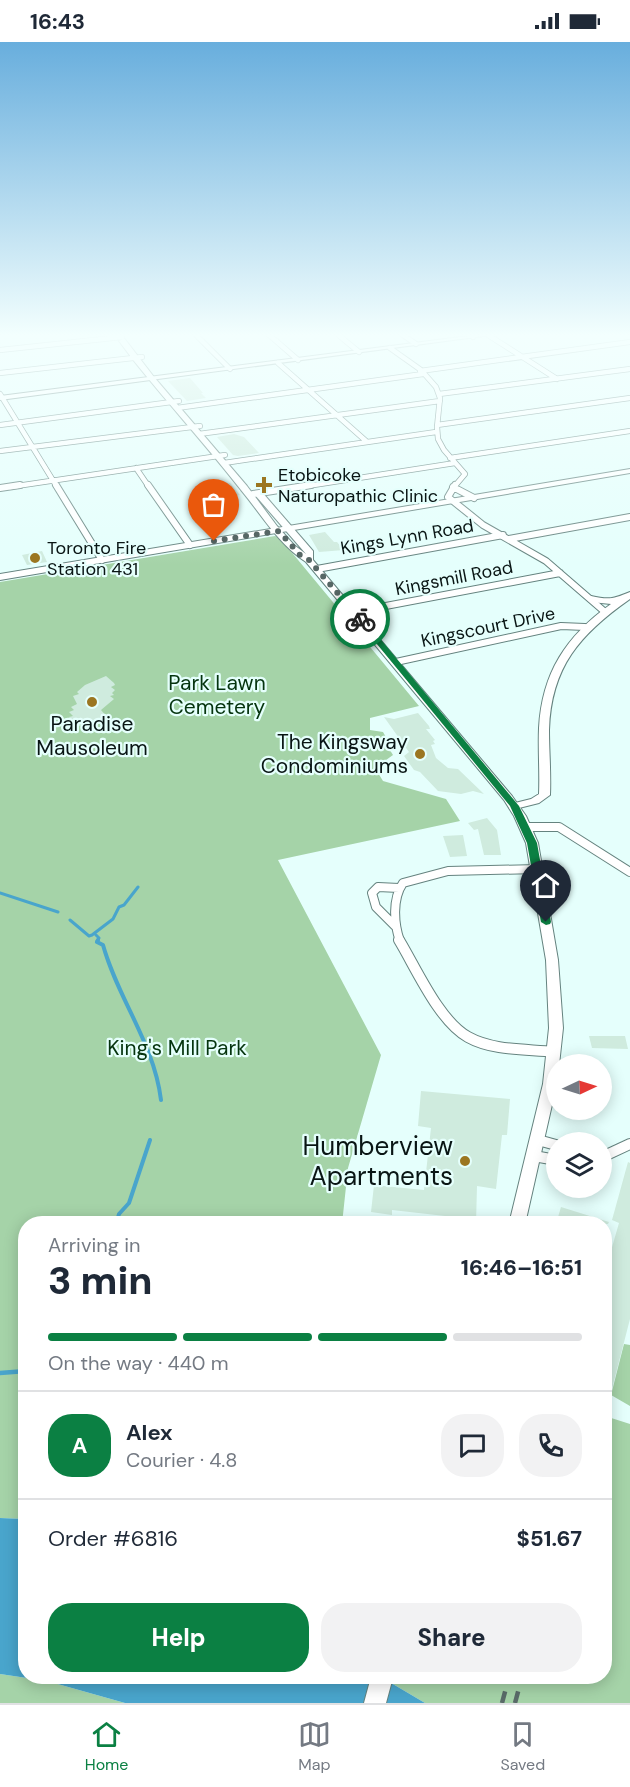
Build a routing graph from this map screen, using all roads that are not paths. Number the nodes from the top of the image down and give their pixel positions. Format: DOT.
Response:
graph roads {
  1 [pos="10,411"];
  2 [pos="129,411"];
  3 [pos="183,411"];
  4 [pos="332,411"];
  5 [pos="364,411"];
  6 [pos="439,411"];
  7 [pos="545,411"];
  8 [pos="336,414"];
  9 [pos="18,423"];
  10 [pos="0,425"];
  11 [pos="437,425"];
  12 [pos="200,430"];
  13 [pos="630,431"];
  14 [pos="436,432"];
  15 [pos="366,441"];
  16 [pos="31,447"];
  17 [pos="0,451"];
  18 [pos="224,459"];
  19 [pos="452,461"];
  20 [pos="136,468"];
  21 [pos="630,471"];
  22 [pos="55,480"];
  23 [pos="453,487"];
  24 [pos="0,488"];
  25 [pos="254,494"];
  26 [pos="474,498"];
  27 [pos="452,501"];
  28 [pos="630,517"];
  29 [pos="289,529"];
  30 [pos="279,531"];
  31 [pos="502,536"];
  32 [pos="509,539"];
  33 [pos="190,545"];
  34 [pos="102,560"];
  35 [pos="309,560"];
  36 [pos="317,569"];
  37 [pos="560,573"];
  38 [pos="0,577"];
  39 [pos="630,595"];
  40 [pos="591,599"];
  41 [pos="621,601"];
  42 [pos="354,612"];
  43 [pos="605,612"];
  44 [pos="585,627"];
  45 [pos="396,662"];
  46 [pos="515,806"];
  47 [pos="526,827"];
  48 [pos="538,868"];
  49 [pos="630,872"];
  50 [pos="399,888"];
  51 [pos="395,926"];
  52 [pos="554,1052"];
  53 [pos="630,1144"];
  54 [pos="546,1146"];
  55 [pos="536,1148"];
  56 [pos="612,1151"];
  57 [pos="546,1154"];
  58 [pos="519,1216"];
  59 [pos="380,1684"];
  60 [pos="375,1703"];
  1 -- 9 [label="street"];
  2 -- 9 [label="street"];
  3 -- 12 [label="main road"];
  4 -- 8 [label="street"];
  5 -- 8 [label="street"];
  6 -- 11 [label="street"];
  7 -- 11 [label="street"];
  8 -- 12 [label="street"];
  8 -- 15 [label="street"];
  9 -- 10 [label="street"];
  9 -- 16 [label="street"];
  11 -- 14 [label="street"];
  12 -- 16 [label="street"];
  12 -- 18 [label="main road"];
  13 -- 19 [label="street"];
  14 -- 15 [label="street"];
  14 -- 19 [label="street"];
  15 -- 18 [label="street"];
  16 -- 17 [label="street"];
  16 -- 22 [label="street"];
  18 -- 20 [label="street"];
  18 -- 25 [label="main road"];
  19 -- 23 [label="street"];
  19 -- 25 [label="street"];
  20 -- 22 [label="street"];
  20 -- 33 [label="street"];
  21 -- 26 [label="main road"];
  22 -- 24 [label="street"];
  22 -- 34 [label="street"];
  23 -- 26 [label="street"];
  23 -- 27 [label="street"];
  25 -- 29 [label="main road"];
  25 -- 30 [label="main road"];
  26 -- 27 [label="main road"];
  27 -- 29 [label="main road"];
  27 -- 31 [label="street"];
  28 -- 32 [label="street"];
  29 -- 30 [label="main road"];
  29 -- 35 [label="main road"];
  30 -- 33 [label="main road"];
  30 -- 35 [label="main road"];
  31 -- 32 [label="street"];
  31 -- 36 [label="street, Kings Lynn Road"];
  32 -- 37 [label="street"];
  33 -- 34 [label="main road"];
  34 -- 38 [label="main road"];
  35 -- 36 [label="main road"];
  36 -- 42 [label="main road"];
  37 -- 40 [label="street"];
  37 -- 42 [label="street, Kingsmill Road"];
  39 -- 41 [label="main road"];
  40 -- 41 [label="main road"];
  40 -- 43 [label="street"];
  41 -- 43 [label="main road"];
  42 -- 45 [label="main road"];
  43 -- 44 [label="main road"];
  44 -- 45 [label="street, Kingscourt Drive"];
  44 -- 46 [label="main road"];
  45 -- 46 [label="main road"];
  46 -- 47 [label="main road"];
  47 -- 48 [label="main road"];
  47 -- 49 [label="street"];
  48 -- 50 [label="street"];
  48 -- 52 [label="main road"];
  50 -- 51 [label="street"];
  50 -- 51 [label="street"];
  51 -- 52 [label="street"];
  52 -- 55 [label="main road"];
  53 -- 56 [label="street"];
  54 -- 55 [label="street"];
  55 -- 57 [label="street"];
  55 -- 58 [label="main road"];
  59 -- 60 [label="main road"];
}
